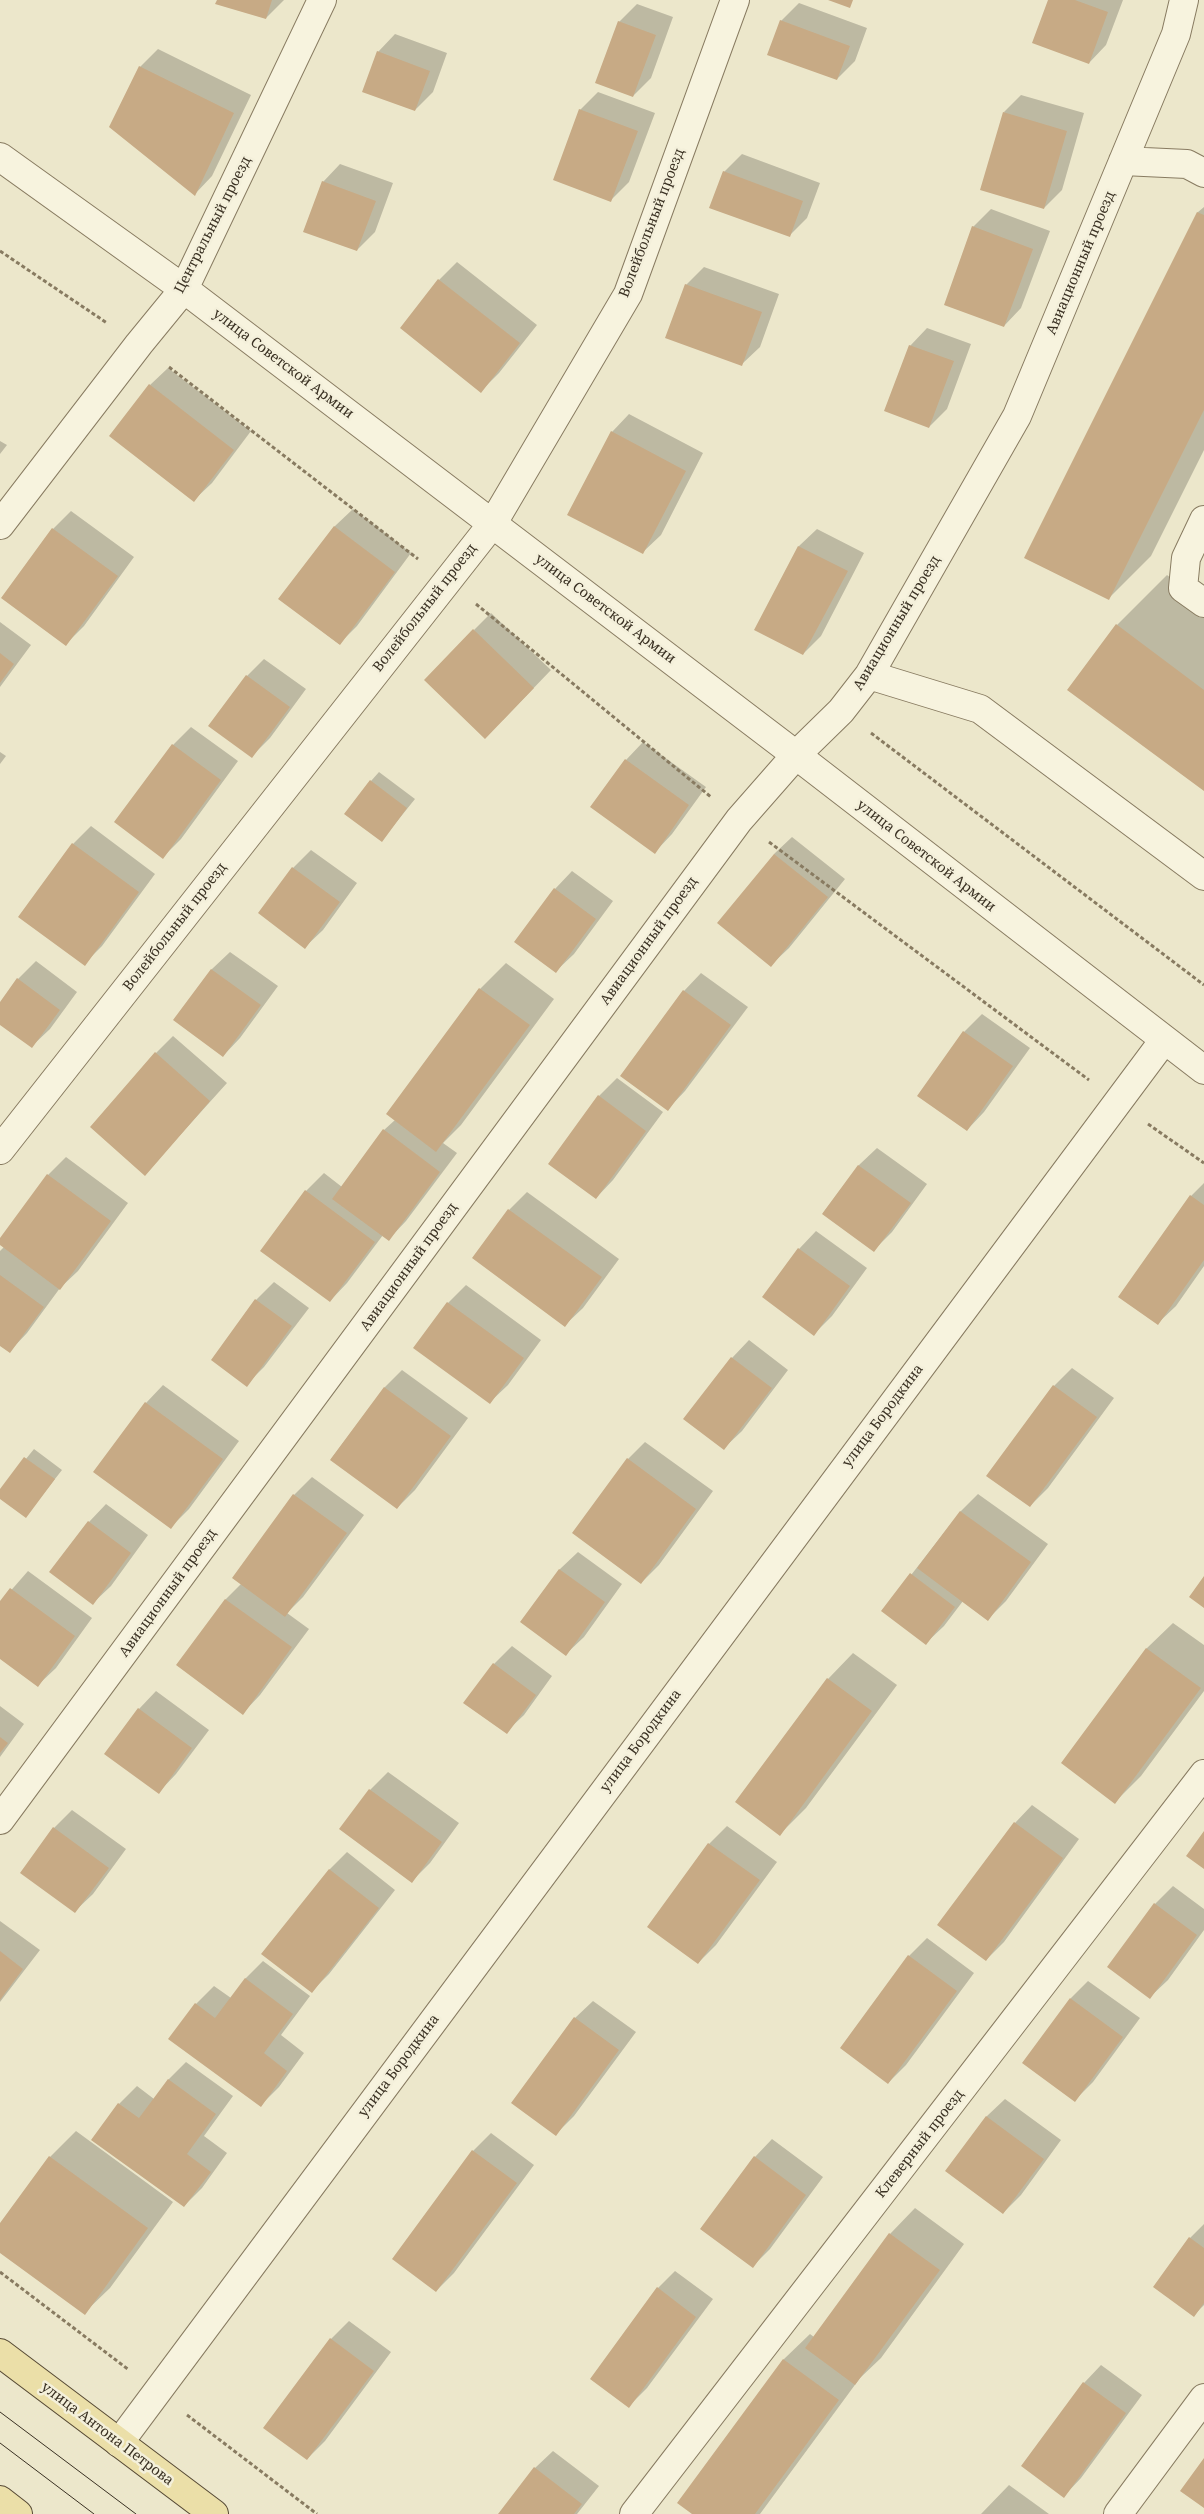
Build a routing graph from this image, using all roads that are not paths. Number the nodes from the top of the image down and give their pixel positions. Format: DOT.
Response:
graph roads {
  1 [pos="322,0"];
  2 [pos="735,0"];
  3 [pos="1184,0"];
  4 [pos="0,157"];
  5 [pos="1123,161"];
  6 [pos="1204,173"];
  7 [pos="184,289"];
  8 [pos="1204,520"];
  9 [pos="493,523"];
  10 [pos="0,525"];
  11 [pos="1204,603"];
  12 [pos="869,675"];
  13 [pos="796,755"];
  14 [pos="1204,876"];
  15 [pos="1164,1040"];
  16 [pos="1204,1070"];
  17 [pos="0,1150"];
  18 [pos="1204,1774"];
  19 [pos="0,1820"];
  20 [pos="0,2353"];
  21 [pos="1204,2398"];
  22 [pos="119,2443"];
  23 [pos="0,2500"];
  24 [pos="18,2514"];
  25 [pos="214,2514"];
  26 [pos="634,2514"];
  27 [pos="1118,2514"];
  1 -- 7 [label="street, Центральный проезд"];
  2 -- 9 [label="street, Волейбольный проезд"];
  3 -- 5 [label="street, Авиационный проезд"];
  4 -- 7 [label="street, улица Советской Армии"];
  5 -- 6 [label="street"];
  5 -- 12 [label="street, Авиационный проезд"];
  7 -- 9 [label="street, улица Советской Армии"];
  7 -- 10 [label="street, Центральный проезд"];
  8 -- 11 [label="street"];
  9 -- 13 [label="street, улица Советской Армии"];
  9 -- 17 [label="street, Волейбольный проезд"];
  12 -- 13 [label="street, Авиационный проезд"];
  12 -- 14 [label="street"];
  13 -- 15 [label="street, улица Советской Армии"];
  13 -- 19 [label="street, Авиационный проезд"];
  15 -- 16 [label="street, улица Советской Армии"];
  15 -- 22 [label="street, улица Бородкина"];
  18 -- 26 [label="street, Клеверный проезд"];
  20 -- 22 [label="main road, улица Антона Петрова"];
  21 -- 27 [label="street"];
  22 -- 25 [label="main road, улица Антона Петрова"];
  23 -- 24 [label="main road"];
}
